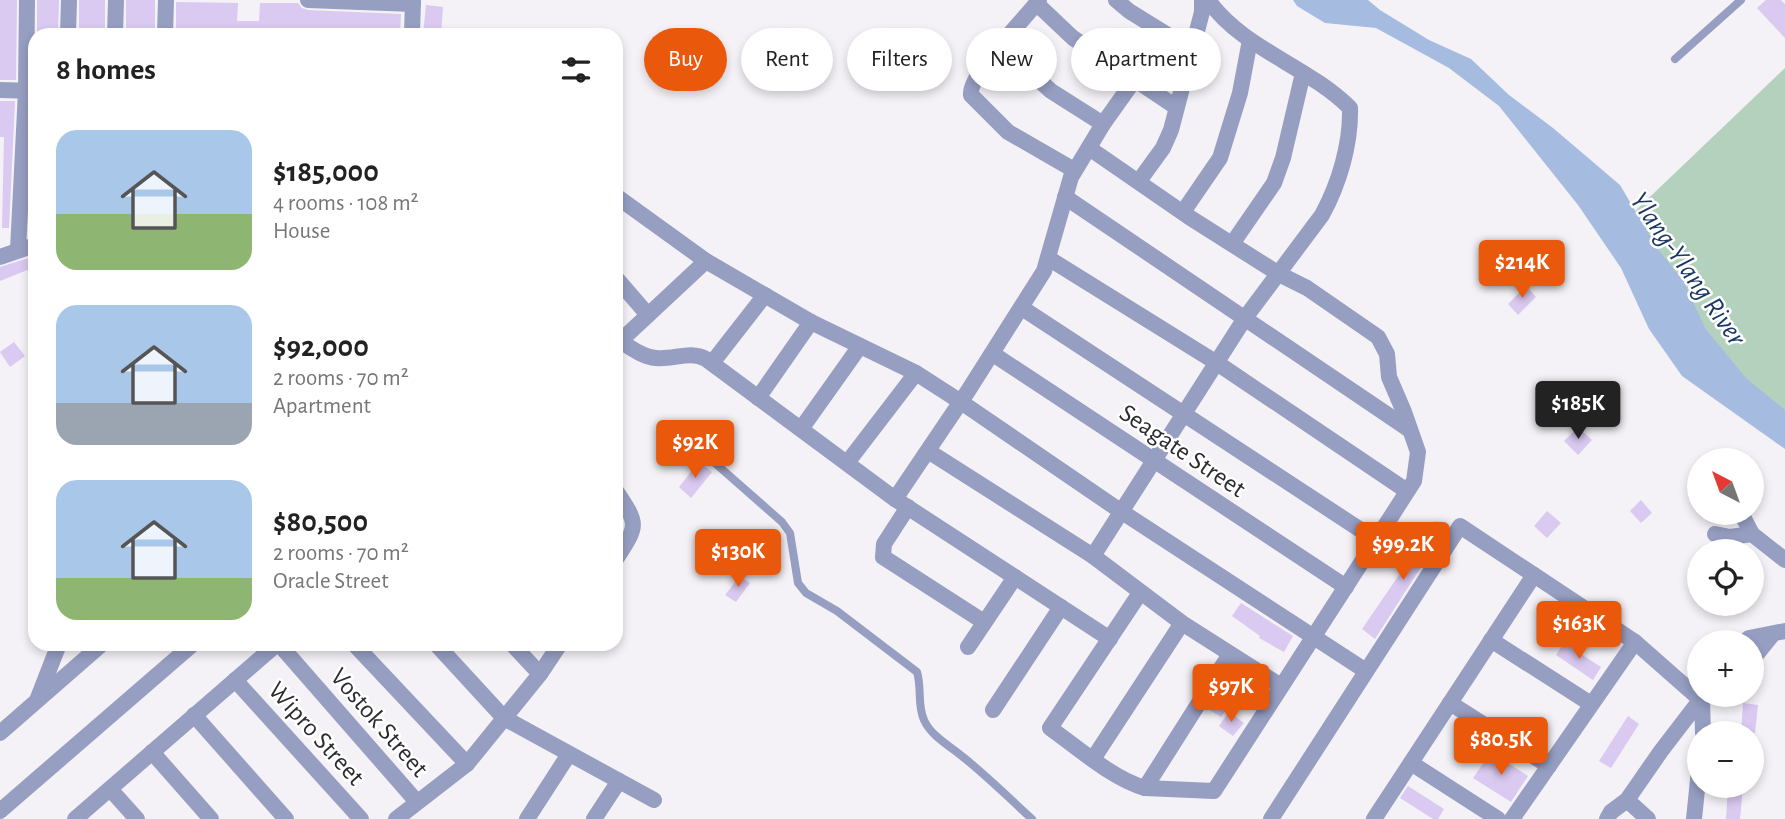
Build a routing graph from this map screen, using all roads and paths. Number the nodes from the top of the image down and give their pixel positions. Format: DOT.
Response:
graph roads {
  1 [pos="27,0"];
  2 [pos="69,0"];
  3 [pos="116,0"];
  4 [pos="166,0"];
  5 [pos="308,0"];
  6 [pos="1116,0"];
  7 [pos="1202,0"];
  8 [pos="1208,0"];
  9 [pos="1741,0"];
  10 [pos="413,2"];
  11 [pos="1038,2"];
  12 [pos="68,28"];
  13 [pos="116,28"];
  14 [pos="165,28"];
  15 [pos="412,28"];
  16 [pos="1016,28"];
  17 [pos="1156,28"];
  18 [pos="1198,28"];
  19 [pos="28,30"];
  20 [pos="1071,36"];
  21 [pos="1250,40"];
  22 [pos="1675,59"];
  23 [pos="1303,73"];
  24 [pos="0,90"];
  25 [pos="28,91"];
  26 [pos="970,91"];
  27 [pos="1051,91"];
  28 [pos="1126,91"];
  29 [pos="1153,91"];
  30 [pos="1180,91"];
  31 [pos="1176,107"];
  32 [pos="28,118"];
  33 [pos="1103,124"];
  34 [pos="1089,148"];
  35 [pos="1074,170"];
  36 [pos="1139,181"];
  37 [pos="1065,197"];
  38 [pos="623,202"];
  39 [pos="1183,212"];
  40 [pos="1232,244"];
  41 [pos="28,246"];
  42 [pos="18,250"];
  43 [pos="0,257"];
  44 [pos="1048,258"];
  45 [pos="706,261"];
  46 [pos="1279,274"];
  47 [pos="623,286"];
  48 [pos="765,295"];
  49 [pos="1022,308"];
  50 [pos="649,315"];
  51 [pos="1245,318"];
  52 [pos="811,322"];
  53 [pos="623,338"];
  54 [pos="623,346"];
  55 [pos="860,346"];
  56 [pos="993,354"];
  57 [pos="712,363"];
  58 [pos="1217,363"];
  59 [pos="916,373"];
  60 [pos="758,398"];
  61 [pos="961,402"];
  62 [pos="1184,414"];
  63 [pos="802,429"];
  64 [pos="1410,430"];
  65 [pos="683,435"];
  66 [pos="928,451"];
  67 [pos="1155,461"];
  68 [pos="847,463"];
  69 [pos="1408,491"];
  70 [pos="902,503"];
  71 [pos="623,504"];
  72 [pos="1122,512"];
  73 [pos="1747,525"];
  74 [pos="1715,534"];
  75 [pos="1752,534"];
  76 [pos="1376,540"];
  77 [pos="623,548"];
  78 [pos="1093,556"];
  79 [pos="1785,560"];
  80 [pos="1534,575"];
  81 [pos="1015,577"];
  82 [pos="1346,587"];
  83 [pos="1140,593"];
  84 [pos="1061,607"];
  85 [pos="984,622"];
  86 [pos="1182,623"];
  87 [pos="1779,632"];
  88 [pos="1313,637"];
  89 [pos="1110,639"];
  90 [pos="1491,640"];
  91 [pos="1634,642"];
  92 [pos="968,647"];
  93 [pos="1764,648"];
  94 [pos="56,651"];
  95 [pos="94,651"];
  96 [pos="185,651"];
  97 [pos="270,651"];
  98 [pos="284,651"];
  99 [pos="361,651"];
  100 [pos="442,651"];
  101 [pos="519,651"];
  102 [pos="555,651"];
  103 [pos="1230,654"];
  104 [pos="1366,671"];
  105 [pos="540,674"];
  106 [pos="236,680"];
  107 [pos="1687,682"];
  108 [pos="1281,687"];
  109 [pos="37,701"];
  110 [pos="1450,703"];
  111 [pos="1591,704"];
  112 [pos="1698,707"];
  113 [pos="993,710"];
  114 [pos="194,715"];
  115 [pos="504,718"];
  116 [pos="0,733"];
  117 [pos="152,752"];
  118 [pos="569,754"];
  119 [pos="1093,759"];
  120 [pos="1411,762"];
  121 [pos="467,764"];
  122 [pos="1549,765"];
  123 [pos="619,781"];
  124 [pos="1145,788"];
  125 [pos="110,789"];
  126 [pos="1696,798"];
  127 [pos="654,800"];
  128 [pos="1627,800"];
  129 [pos="417,802"];
  130 [pos="0,811"];
  131 [pos="75,819"];
  132 [pos="137,819"];
  133 [pos="211,819"];
  134 [pos="286,819"];
  135 [pos="361,819"];
  136 [pos="396,819"];
  137 [pos="527,819"];
  138 [pos="594,819"];
  139 [pos="1032,819"];
  140 [pos="1271,819"];
  141 [pos="1374,819"];
  142 [pos="1498,819"];
  143 [pos="1512,819"];
  144 [pos="1607,819"];
  145 [pos="1626,819"];
  146 [pos="1648,819"];
  147 [pos="1694,819"];
  1 -- 19 [label="street"];
  2 -- 12 [label="street"];
  3 -- 13 [label="street"];
  4 -- 14 [label="street"];
  5 -- 10 [label="street"];
  6 -- 17 [label="street"];
  7 -- 18 [label="street"];
  8 -- 21 [label="street"];
  9 -- 22 [label="lane"];
  10 -- 15 [label="street"];
  11 -- 16 [label="street"];
  11 -- 20 [label="street"];
  21 -- 23 [label="street"];
  21 -- 39 [label="street"];
  23 -- 40 [label="street"];
  23 -- 46 [label="street"];
  24 -- 25 [label="street"];
  26 -- 35 [label="street"];
  27 -- 33 [label="street"];
  28 -- 33 [label="street"];
  29 -- 31 [label="street"];
  30 -- 31 [label="street"];
  31 -- 36 [label="street"];
  32 -- 42 [label="street"];
  33 -- 34 [label="street"];
  34 -- 35 [label="street"];
  34 -- 36 [label="street"];
  35 -- 37 [label="street"];
  36 -- 39 [label="street"];
  37 -- 44 [label="street"];
  37 -- 51 [label="street"];
  38 -- 45 [label="street"];
  39 -- 40 [label="street"];
  40 -- 46 [label="street"];
  41 -- 42 [label="street"];
  42 -- 43 [label="street"];
  44 -- 49 [label="street"];
  44 -- 58 [label="street"];
  45 -- 48 [label="street"];
  45 -- 50 [label="street"];
  46 -- 51 [label="street"];
  46 -- 64 [label="street"];
  47 -- 50 [label="street"];
  48 -- 52 [label="street"];
  48 -- 57 [label="street"];
  49 -- 56 [label="street"];
  49 -- 62 [label="street"];
  50 -- 53 [label="street"];
  51 -- 58 [label="street"];
  51 -- 64 [label="street"];
  52 -- 55 [label="street"];
  52 -- 60 [label="street"];
  54 -- 57 [label="street"];
  55 -- 59 [label="street"];
  55 -- 63 [label="street"];
  56 -- 61 [label="street"];
  56 -- 67 [label="street, Seagate Street"];
  57 -- 60 [label="street"];
  58 -- 62 [label="street"];
  58 -- 69 [label="street"];
  59 -- 61 [label="street"];
  59 -- 68 [label="street"];
  60 -- 63 [label="street"];
  61 -- 66 [label="street"];
  61 -- 72 [label="street"];
  62 -- 67 [label="street"];
  62 -- 76 [label="street"];
  63 -- 68 [label="street"];
  64 -- 69 [label="street"];
  65 -- 139 [label="lane"];
  66 -- 70 [label="street"];
  66 -- 78 [label="street"];
  67 -- 72 [label="street"];
  67 -- 82 [label="street, Seagate Street"];
  68 -- 70 [label="street"];
  69 -- 76 [label="street"];
  70 -- 81 [label="street"];
  70 -- 85 [label="street"];
  71 -- 77 [label="street"];
  72 -- 78 [label="street"];
  72 -- 88 [label="street"];
  73 -- 75 [label="street"];
  74 -- 75 [label="street"];
  75 -- 79 [label="street"];
  76 -- 82 [label="street"];
  78 -- 83 [label="street"];
  80 -- 90 [label="street"];
  80 -- 91 [label="street"];
  80 -- 104 [label="street"];
  81 -- 84 [label="street"];
  81 -- 85 [label="street"];
  82 -- 88 [label="street"];
  83 -- 86 [label="street"];
  83 -- 89 [label="street"];
  84 -- 89 [label="street"];
  84 -- 113 [label="street"];
  85 -- 92 [label="street"];
  86 -- 103 [label="street"];
  86 -- 119 [label="street"];
  87 -- 93 [label="street"];
  88 -- 104 [label="street"];
  88 -- 108 [label="street"];
  89 -- 119 [label="street"];
  90 -- 110 [label="street"];
  90 -- 111 [label="street"];
  91 -- 107 [label="street"];
  91 -- 111 [label="street"];
  94 -- 109 [label="street"];
  95 -- 109 [label="street"];
  96 -- 130 [label="street"];
  97 -- 106 [label="street"];
  98 -- 129 [label="street, Vostok Street"];
  99 -- 121 [label="street"];
  100 -- 115 [label="street"];
  101 -- 105 [label="street"];
  102 -- 105 [label="street"];
  103 -- 108 [label="street"];
  103 -- 124 [label="street"];
  104 -- 140 [label="street"];
  105 -- 115 [label="street"];
  106 -- 114 [label="street"];
  106 -- 135 [label="street, Wipro Street"];
  108 -- 124 [label="street"];
  109 -- 116 [label="street"];
  110 -- 120 [label="street"];
  110 -- 122 [label="street"];
  111 -- 122 [label="street"];
  112 -- 128 [label="street"];
  114 -- 117 [label="street"];
  114 -- 134 [label="street"];
  115 -- 118 [label="street"];
  115 -- 121 [label="street"];
  117 -- 125 [label="street"];
  117 -- 133 [label="street"];
  118 -- 123 [label="street"];
  118 -- 137 [label="street"];
  119 -- 124 [label="street"];
  120 -- 141 [label="street"];
  120 -- 142 [label="street"];
  121 -- 129 [label="street"];
  122 -- 143 [label="street"];
  123 -- 127 [label="street"];
  123 -- 138 [label="street"];
  125 -- 131 [label="street"];
  125 -- 132 [label="street"];
  126 -- 147 [label="street"];
  128 -- 144 [label="street"];
  128 -- 145 [label="street"];
  128 -- 146 [label="street"];
  129 -- 136 [label="street"];
}
